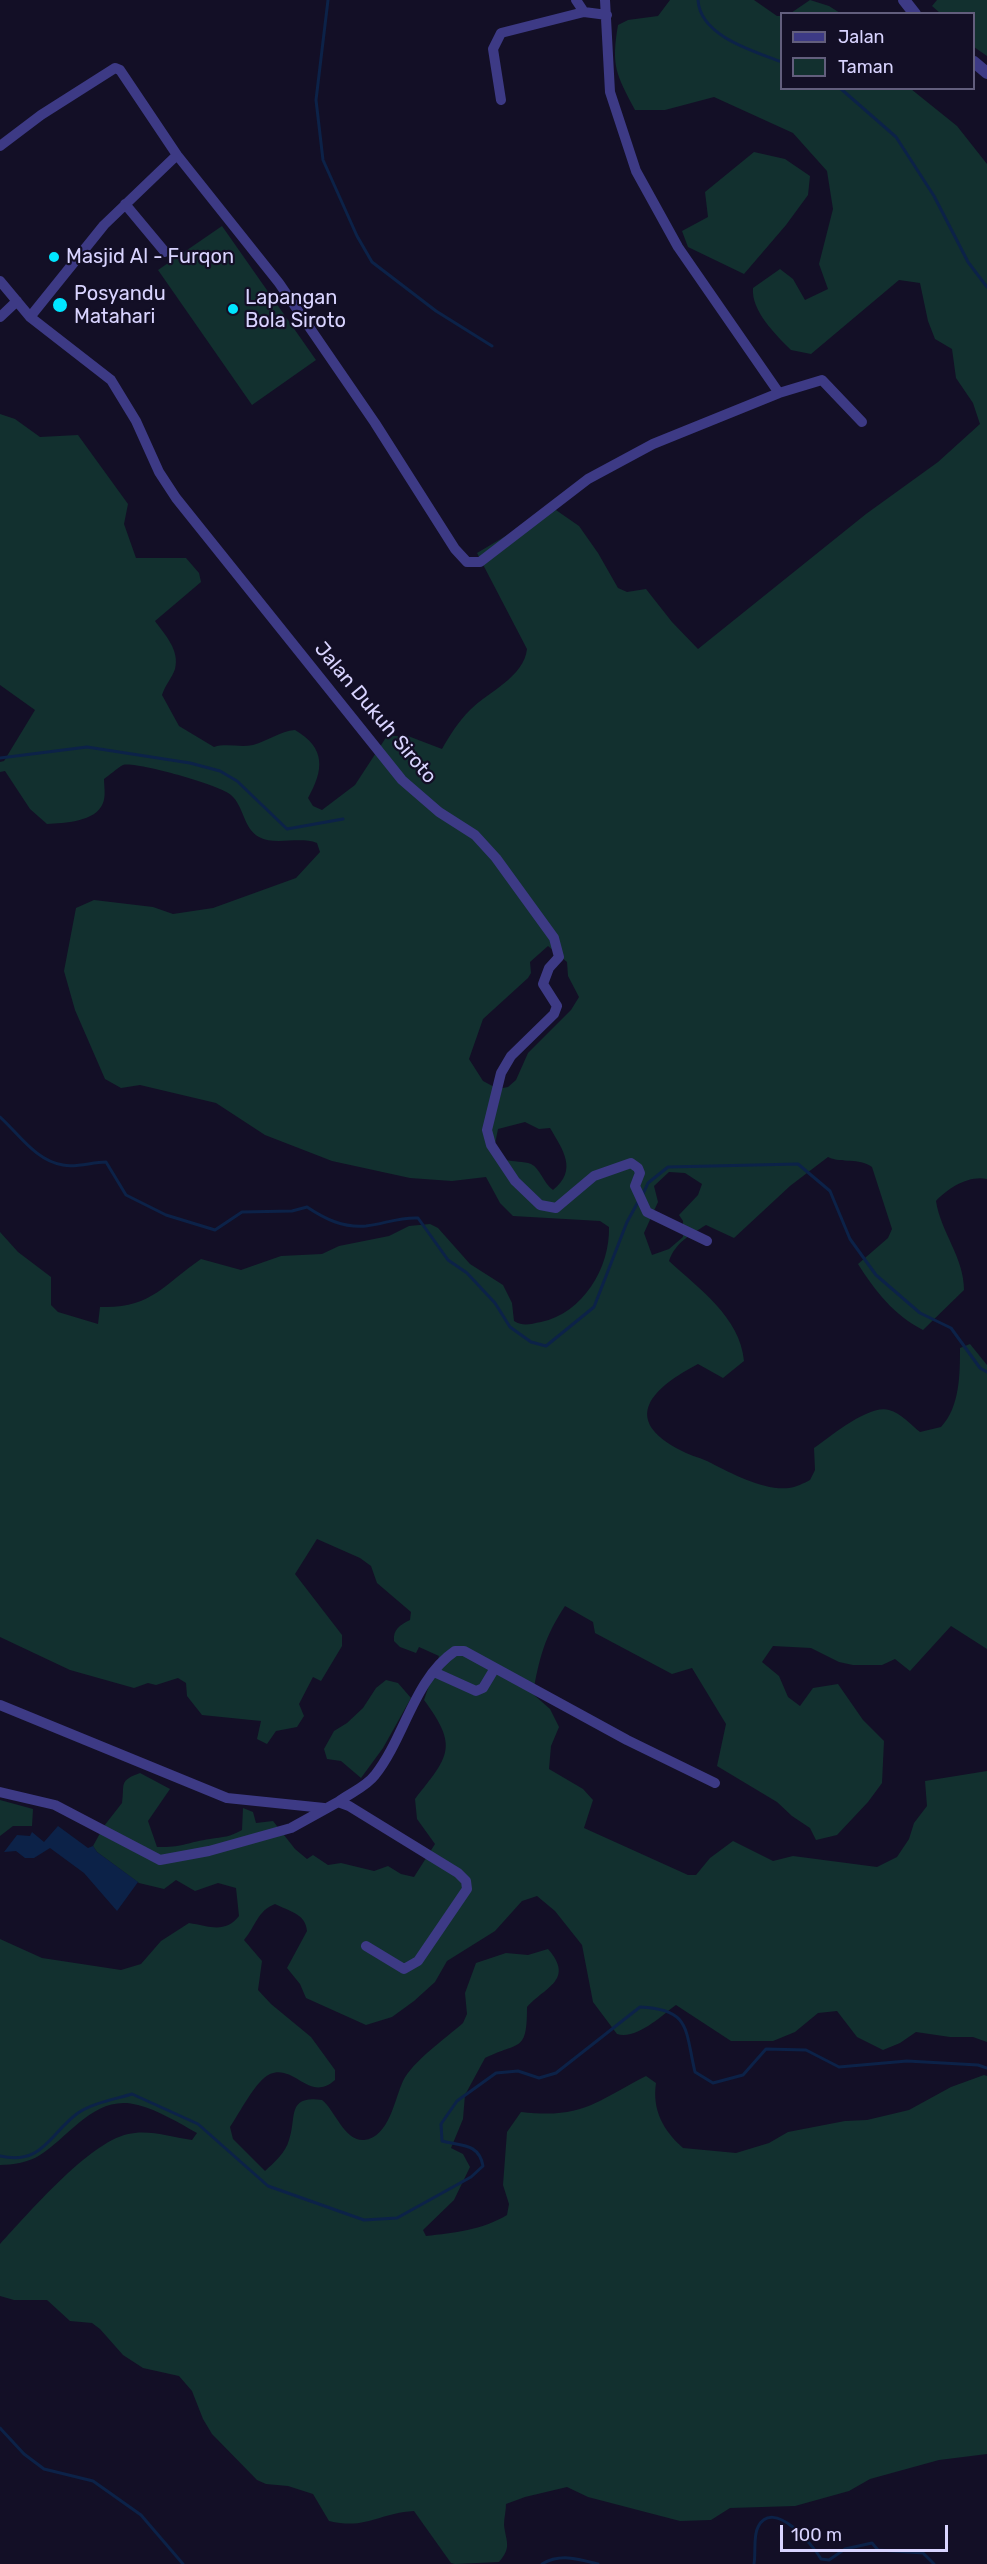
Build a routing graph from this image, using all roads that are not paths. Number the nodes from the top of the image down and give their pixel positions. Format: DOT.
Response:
graph roads {
  1 [pos="576,0"];
  2 [pos="605,0"];
  3 [pos="904,0"];
  4 [pos="584,12"];
  5 [pos="913,12"];
  6 [pos="607,15"];
  7 [pos="975,63"];
  8 [pos="987,73"];
  9 [pos="501,100"];
  10 [pos="0,146"];
  11 [pos="177,155"];
  12 [pos="125,204"];
  13 [pos="165,252"];
  14 [pos="0,281"];
  15 [pos="17,301"];
  16 [pos="0,317"];
  17 [pos="30,317"];
  18 [pos="779,393"];
  19 [pos="862,422"];
  20 [pos="707,1241"];
  21 [pos="495,1668"];
  22 [pos="434,1672"];
  23 [pos="0,1705"];
  24 [pos="715,1783"];
  25 [pos="0,1792"];
  26 [pos="338,1802"];
  27 [pos="324,1808"];
  28 [pos="366,1946"];
  1 -- 4 [label="street"];
  2 -- 6 [label="street"];
  3 -- 5 [label="street"];
  4 -- 6 [label="street"];
  4 -- 9 [label="street"];
  6 -- 18 [label="street"];
  7 -- 8 [label="street"];
  10 -- 11 [label="street"];
  11 -- 12 [label="street"];
  11 -- 18 [label="street"];
  12 -- 13 [label="street"];
  12 -- 17 [label="street"];
  14 -- 15 [label="street, Jalan Dukuh Siroto"];
  15 -- 16 [label="street"];
  15 -- 17 [label="street, Jalan Dukuh Siroto"];
  17 -- 20 [label="street, Jalan Dukuh Siroto"];
  18 -- 19 [label="street"];
  21 -- 22 [label="street"];
  21 -- 22 [label="street"];
  21 -- 24 [label="street"];
  22 -- 26 [label="street"];
  23 -- 27 [label="street"];
  25 -- 27 [label="street"];
  26 -- 27 [label="street"];
  26 -- 28 [label="street"];
}
